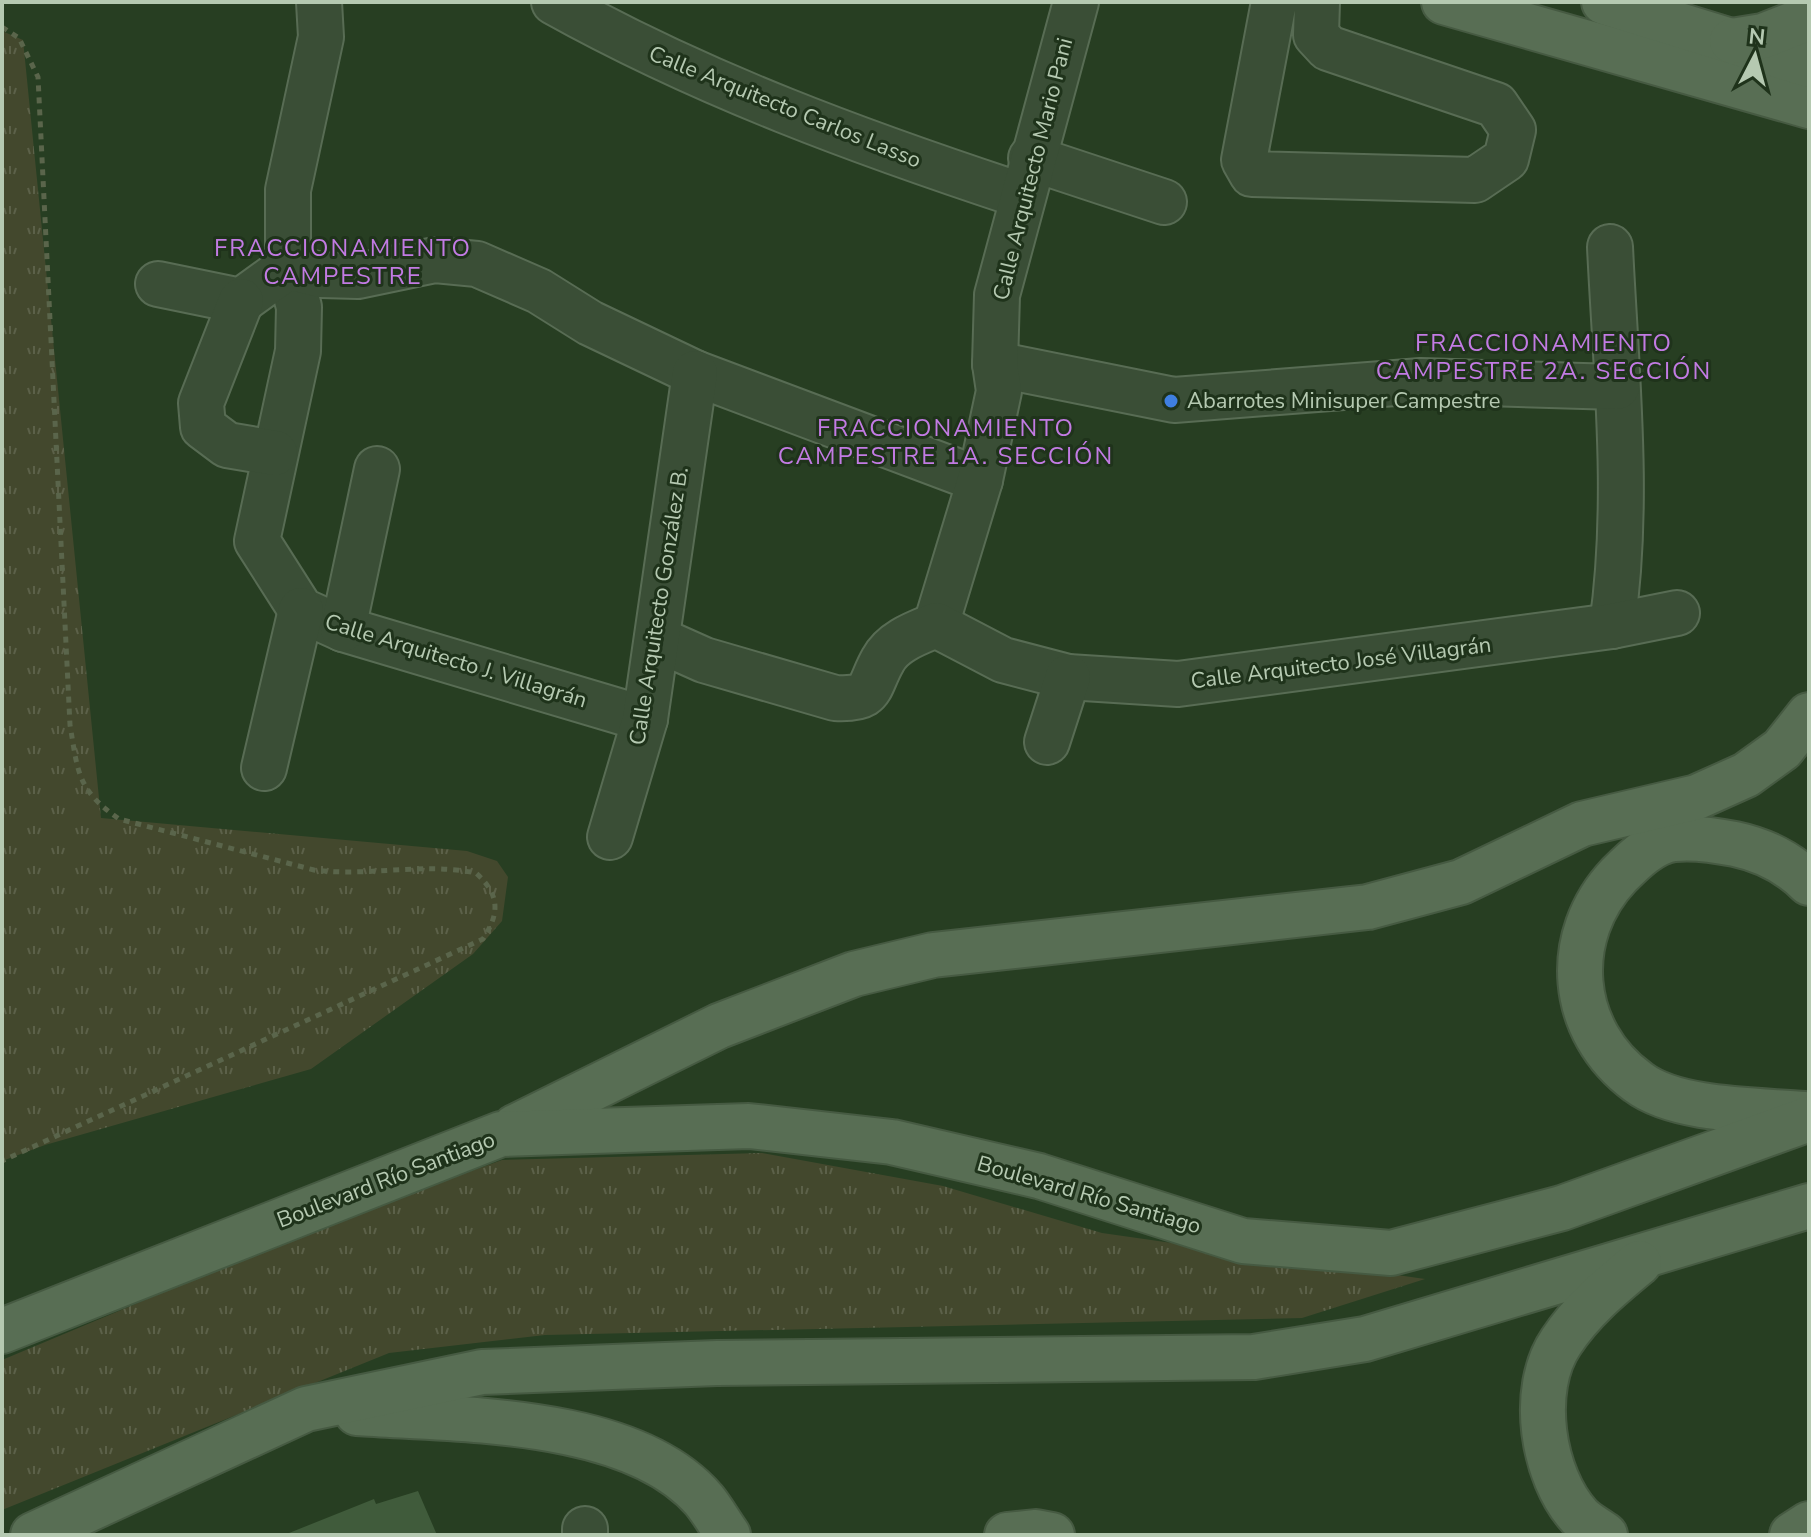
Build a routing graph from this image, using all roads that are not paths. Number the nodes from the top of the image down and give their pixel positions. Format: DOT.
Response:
graph roads {
  1 [pos="319,2"];
  2 [pos="554,2"];
  3 [pos="1076,2"];
  4 [pos="1274,2"];
  5 [pos="1317,2"];
  6 [pos="1444,2"];
  7 [pos="1604,2"];
  8 [pos="1809,18"];
  9 [pos="1732,41"];
  10 [pos="1809,65"];
  11 [pos="1809,106"];
  12 [pos="1027,177"];
  13 [pos="1164,202"];
  14 [pos="1610,247"];
  15 [pos="288,267"];
  16 [pos="158,284"];
  17 [pos="241,301"];
  18 [pos="995,364"];
  19 [pos="695,373"];
  20 [pos="1617,387"];
  21 [pos="275,453"];
  22 [pos="377,469"];
  23 [pos="980,480"];
  24 [pos="301,610"];
  25 [pos="1677,613"];
  26 [pos="936,625"];
  27 [pos="1612,626"];
  28 [pos="343,629"];
  29 [pos="657,639"];
  30 [pos="1068,677"];
  31 [pos="1809,715"];
  32 [pos="645,719"];
  33 [pos="1047,742"];
  34 [pos="264,768"];
  35 [pos="610,837"];
  36 [pos="1809,883"];
  37 [pos="1809,1117"];
  38 [pos="501,1134"];
  39 [pos="1805,1208"];
  40 [pos="1654,1250"];
  41 [pos="2,1331"];
  42 [pos="306,1409"];
  43 [pos="1809,1524"];
  44 [pos="33,1535"];
  45 [pos="728,1535"];
  46 [pos="1007,1535"];
  47 [pos="1052,1535"];
  48 [pos="1605,1535"];
  49 [pos="1792,1535"];
  50 [pos="1804,1535"];
  1 -- 15 [label="street"];
  2 -- 12 [label="street, Calle Arquitecto Carlos Lasso"];
  3 -- 12 [label="street, Calle Arquitecto Mario Pani"];
  4 -- 5 [label="street"];
  6 -- 11 [label="main road"];
  7 -- 9 [label="main road"];
  8 -- 9 [label="main road"];
  9 -- 10 [label="main road"];
  12 -- 13 [label="street, Calle Arquitecto Carlos Lasso"];
  12 -- 18 [label="street, Calle Arquitecto Mario Pani"];
  14 -- 20 [label="street"];
  15 -- 17 [label="street"];
  15 -- 19 [label="street"];
  15 -- 21 [label="street"];
  16 -- 17 [label="street"];
  17 -- 21 [label="street"];
  18 -- 20 [label="street"];
  18 -- 23 [label="street, Calle Arquitecto Mario Pani"];
  19 -- 23 [label="street"];
  19 -- 29 [label="street, Calle Arquitecto González B."];
  20 -- 27 [label="street"];
  21 -- 24 [label="street, Calle Arquitecto J. Villagrán"];
  22 -- 28 [label="street"];
  23 -- 26 [label="street"];
  24 -- 28 [label="street, Calle Arquitecto J. Villagrán"];
  24 -- 34 [label="street"];
  25 -- 27 [label="street, Calle Arquitecto José Villagrán"];
  26 -- 29 [label="street"];
  26 -- 30 [label="street, Calle Arquitecto José Villagrán"];
  27 -- 30 [label="street, Calle Arquitecto José Villagrán"];
  28 -- 32 [label="street, Calle Arquitecto J. Villagrán"];
  29 -- 32 [label="street, Calle Arquitecto González B."];
  30 -- 33 [label="street"];
  31 -- 38 [label="main road"];
  32 -- 35 [label="street, Calle Arquitecto González B."];
  36 -- 37 [label="main road"];
  37 -- 38 [label="main road, Boulevard Río Santiago"];
  38 -- 41 [label="main road, Boulevard Río Santiago"];
  39 -- 40 [label="main road"];
  40 -- 42 [label="main road"];
  40 -- 48 [label="main road"];
  42 -- 44 [label="main road"];
  42 -- 45 [label="main road"];
  43 -- 49 [label="main road"];
  43 -- 50 [label="main road"];
  46 -- 47 [label="main road"];
}
